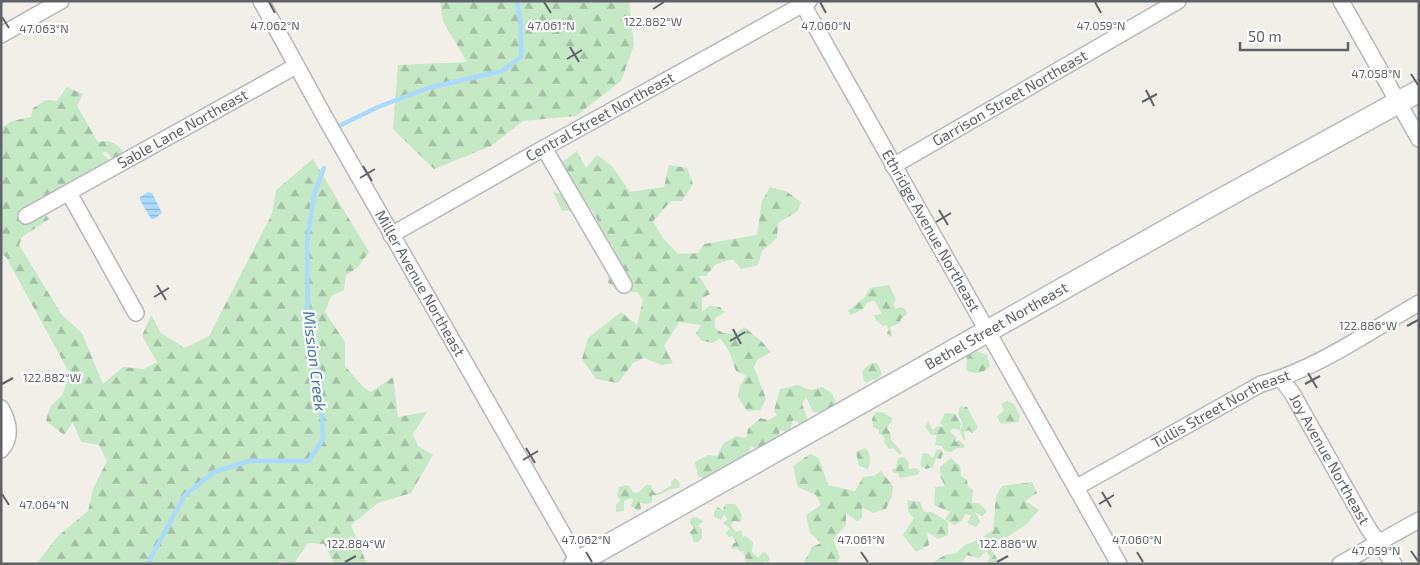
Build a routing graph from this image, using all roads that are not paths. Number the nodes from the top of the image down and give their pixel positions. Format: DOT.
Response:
graph roads {
  1 [pos="61,1"];
  2 [pos="261,1"];
  3 [pos="1178,1"];
  4 [pos="1341,1"];
  5 [pos="804,2"];
  6 [pos="1,35"];
  7 [pos="296,66"];
  8 [pos="1419,91"];
  9 [pos="1398,102"];
  10 [pos="1419,139"];
  11 [pos="544,148"];
  12 [pos="894,166"];
  13 [pos="68,193"];
  14 [pos="26,216"];
  15 [pos="391,235"];
  16 [pos="624,285"];
  17 [pos="1419,303"];
  18 [pos="136,313"];
  19 [pos="987,333"];
  20 [pos="1281,379"];
  21 [pos="4,414"];
  22 [pos="1,450"];
  23 [pos="1077,487"];
  24 [pos="1419,520"];
  25 [pos="1379,542"];
  26 [pos="578,563"];
  27 [pos="1119,564"];
  28 [pos="1340,564"];
  29 [pos="1394,564"];
  1 -- 6 [label="street"];
  2 -- 7 [label="street, Miller Avenue Northeast"];
  3 -- 12 [label="street, Garrison Street Northeast"];
  4 -- 9 [label="street"];
  5 -- 11 [label="street, Central Street Northeast"];
  5 -- 12 [label="street, Ethridge Avenue Northeast"];
  7 -- 13 [label="street, Sable Lane Northeast"];
  7 -- 15 [label="street, Miller Avenue Northeast"];
  8 -- 9 [label="street, Bethel Street Northeast"];
  9 -- 10 [label="street"];
  9 -- 19 [label="street, Bethel Street Northeast"];
  11 -- 15 [label="street, Central Street Northeast"];
  11 -- 16 [label="street"];
  12 -- 19 [label="street, Ethridge Avenue Northeast"];
  13 -- 14 [label="street, Sable Lane Northeast"];
  13 -- 18 [label="street"];
  15 -- 26 [label="street, Miller Avenue Northeast"];
  17 -- 20 [label="street, Tullis Street Northeast"];
  19 -- 23 [label="street, Ethridge Avenue Northeast"];
  19 -- 26 [label="street, Bethel Street Northeast"];
  20 -- 23 [label="street, Tullis Street Northeast"];
  20 -- 25 [label="street, Joy Avenue Northeast"];
  21 -- 22 [label="street"];
  23 -- 27 [label="street, Ethridge Avenue Northeast"];
  24 -- 25 [label="street"];
  25 -- 28 [label="street"];
  25 -- 29 [label="street, Joy Avenue Northeast"];
}
